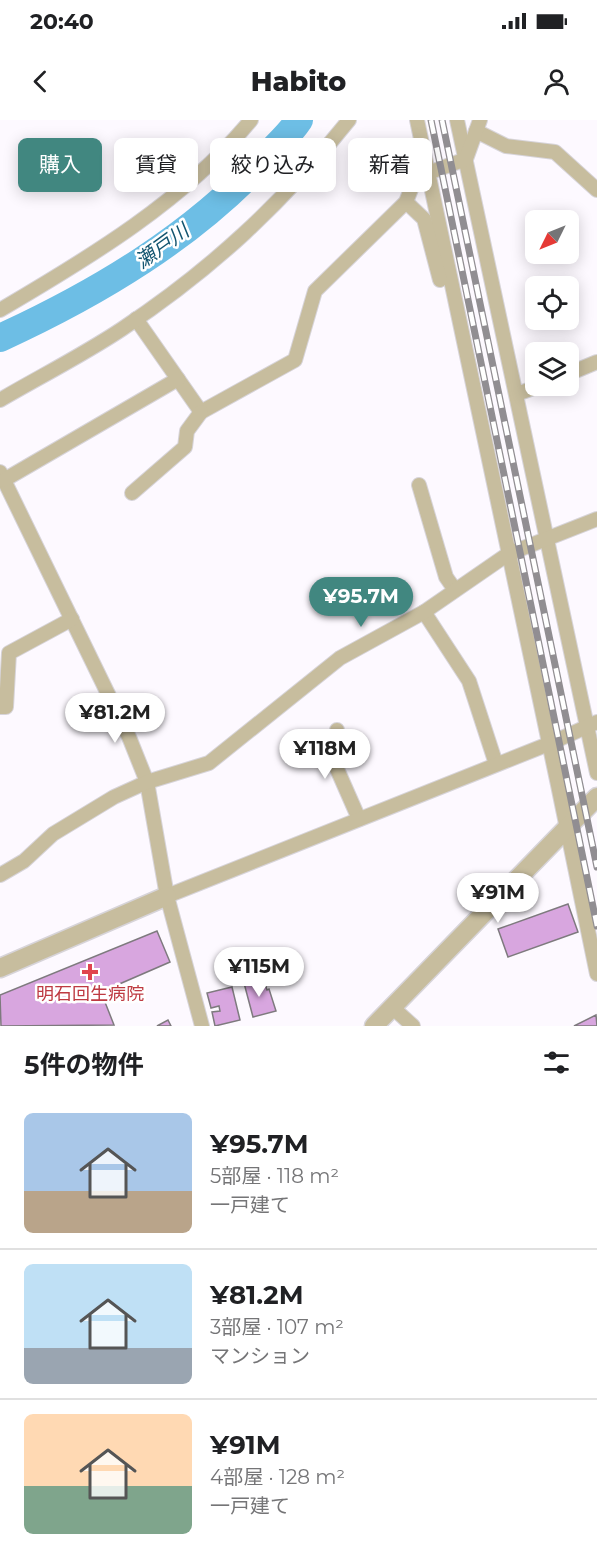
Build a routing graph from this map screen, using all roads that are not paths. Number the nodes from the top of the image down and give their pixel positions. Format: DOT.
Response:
graph roads {
  1 [pos="251,120"];
  2 [pos="349,120"];
  3 [pos="417,120"];
  4 [pos="457,120"];
  5 [pos="478,125"];
  6 [pos="421,138"];
  7 [pos="466,159"];
  8 [pos="432,172"];
  9 [pos="597,190"];
  10 [pos="410,192"];
  11 [pos="432,192"];
  12 [pos="406,202"];
  13 [pos="440,280"];
  14 [pos="0,309"];
  15 [pos="136,319"];
  16 [pos="597,362"];
  17 [pos="579,369"];
  18 [pos="178,379"];
  19 [pos="525,391"];
  20 [pos="517,394"];
  21 [pos="0,400"];
  22 [pos="201,412"];
  23 [pos="2,476"];
  24 [pos="419,485"];
  25 [pos="132,493"];
  26 [pos="597,519"];
  27 [pos="546,540"];
  28 [pos="508,555"];
  29 [pos="455,590"];
  30 [pos="423,612"];
  31 [pos="72,619"];
  32 [pos="0,707"];
  33 [pos="592,724"];
  34 [pos="338,730"];
  35 [pos="550,743"];
  36 [pos="496,764"];
  37 [pos="597,773"];
  38 [pos="147,782"];
  39 [pos="597,797"];
  40 [pos="359,819"];
  41 [pos="567,827"];
  42 [pos="0,875"];
  43 [pos="167,896"];
  44 [pos="0,968"];
  45 [pos="597,974"];
  46 [pos="392,1007"];
  47 [pos="202,1026"];
  48 [pos="374,1026"];
  49 [pos="413,1026"];
  1 -- 14 [label="street"];
  2 -- 15 [label="street"];
  3 -- 6 [label="street"];
  4 -- 7 [label="street"];
  5 -- 7 [label="street"];
  5 -- 9 [label="street"];
  7 -- 8 [label="street"];
  7 -- 20 [label="street"];
  10 -- 12 [label="street"];
  11 -- 28 [label="street"];
  12 -- 13 [label="street"];
  12 -- 22 [label="street"];
  15 -- 18 [label="street"];
  15 -- 21 [label="street"];
  16 -- 17 [label="street"];
  18 -- 22 [label="street"];
  18 -- 23 [label="street"];
  19 -- 20 [label="street"];
  20 -- 27 [label="street"];
  22 -- 25 [label="street"];
  23 -- 31 [label="street"];
  24 -- 29 [label="street"];
  26 -- 27 [label="street"];
  27 -- 28 [label="street"];
  27 -- 33 [label="street"];
  28 -- 29 [label="street"];
  28 -- 35 [label="street"];
  29 -- 30 [label="street"];
  30 -- 36 [label="street"];
  30 -- 38 [label="street"];
  31 -- 32 [label="street"];
  31 -- 38 [label="street"];
  33 -- 35 [label="street"];
  33 -- 37 [label="street"];
  34 -- 40 [label="street"];
  35 -- 36 [label="street"];
  35 -- 41 [label="street"];
  36 -- 40 [label="street"];
  38 -- 42 [label="street"];
  38 -- 43 [label="street"];
  39 -- 41 [label="street"];
  40 -- 43 [label="street"];
  41 -- 45 [label="street"];
  41 -- 46 [label="street"];
  43 -- 44 [label="street"];
  43 -- 47 [label="street"];
  46 -- 48 [label="street"];
  46 -- 49 [label="street"];
}
